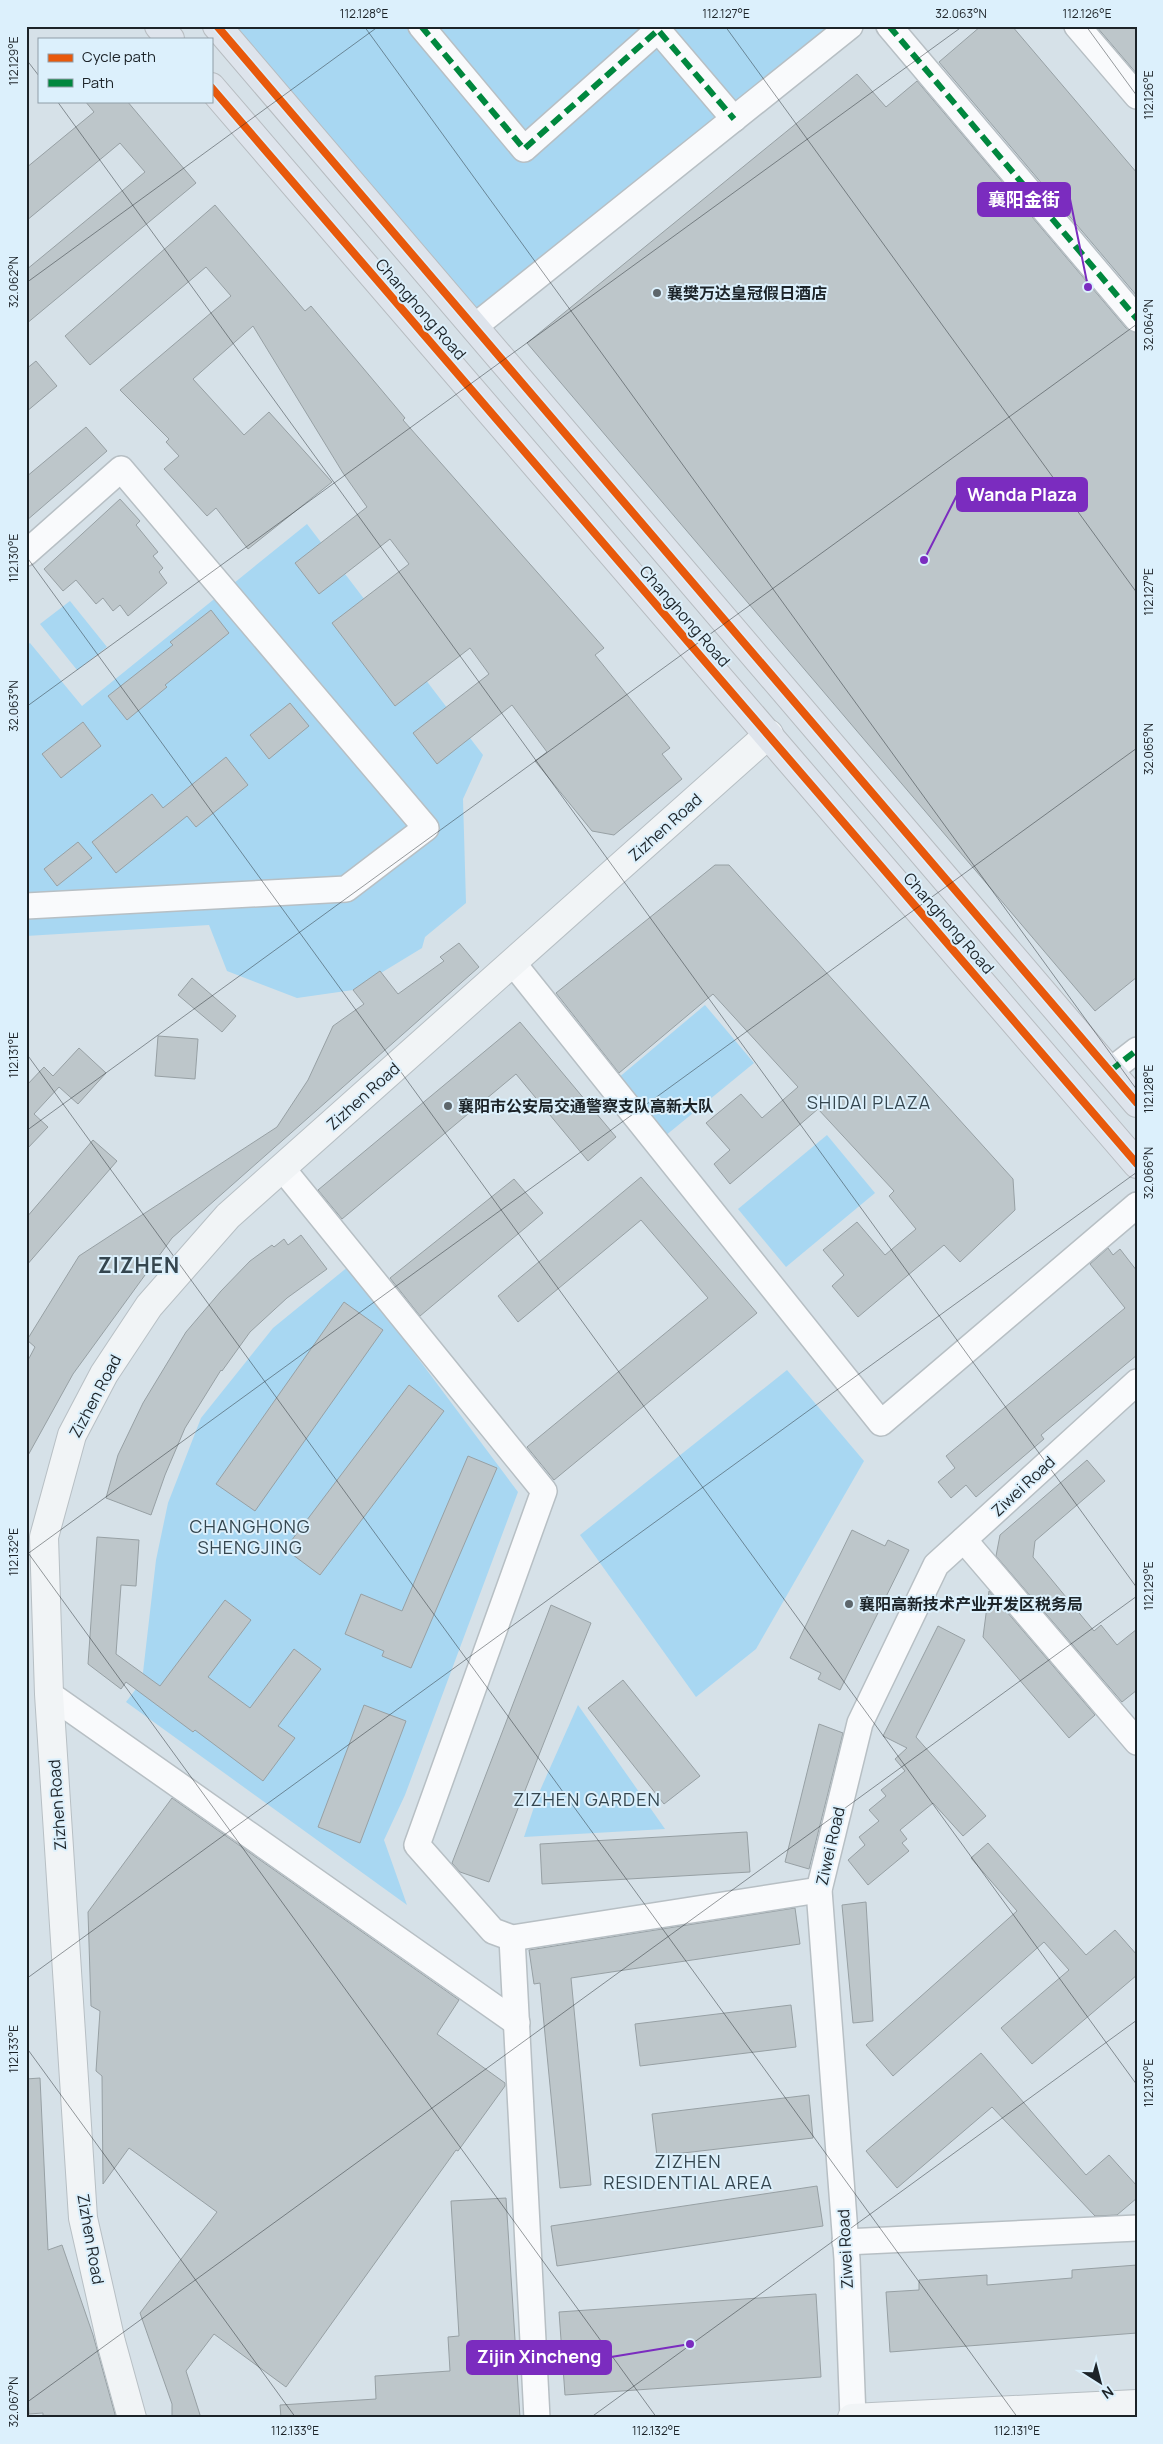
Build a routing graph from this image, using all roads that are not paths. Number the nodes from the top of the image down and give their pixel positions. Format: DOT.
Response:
graph roads {
  1 [pos="159,26"];
  2 [pos="217,26"];
  3 [pos="421,26"];
  4 [pos="850,26"];
  5 [pos="889,26"];
  6 [pos="1077,26"];
  7 [pos="169,38"];
  8 [pos="212,88"];
  9 [pos="1137,96"];
  10 [pos="734,119"];
  11 [pos="1137,319"];
  12 [pos="474,328"];
  13 [pos="26,553"];
  14 [pos="769,734"];
  15 [pos="26,906"];
  16 [pos="513,963"];
  17 [pos="1137,1050"];
  18 [pos="1110,1071"];
  19 [pos="1137,1103"];
  20 [pos="1137,1164"];
  21 [pos="282,1168"];
  22 [pos="1137,1205"];
  23 [pos="1137,1382"];
  24 [pos="964,1540"];
  25 [pos="49,1694"];
  26 [pos="1132,1726"];
  27 [pos="819,1890"];
  28 [pos="512,1938"];
  29 [pos="517,2023"];
  30 [pos="1137,2228"];
  31 [pos="845,2242"];
  32 [pos="1137,2404"];
  33 [pos="132,2418"];
  34 [pos="537,2418"];
  35 [pos="852,2418"];
  1 -- 7 [label="highway"];
  2 -- 12 [label="highway, Changhong Road"];
  3 -- 10 [label="street"];
  4 -- 10 [label="street"];
  5 -- 11 [label="street"];
  6 -- 9 [label="street"];
  8 -- 14 [label="highway, Changhong Road"];
  10 -- 12 [label="street"];
  12 -- 18 [label="highway, Changhong Road"];
  13 -- 15 [label="street"];
  14 -- 16 [label="street, Zizhen Road"];
  14 -- 20 [label="highway, Changhong Road"];
  16 -- 21 [label="street, Zizhen Road"];
  16 -- 22 [label="street"];
  17 -- 18 [label="street"];
  18 -- 19 [label="highway, Changhong Road"];
  21 -- 25 [label="street, Zizhen Road"];
  21 -- 28 [label="street"];
  23 -- 24 [label="street, Ziwei Road"];
  24 -- 26 [label="street"];
  24 -- 27 [label="street, Ziwei Road"];
  25 -- 29 [label="street"];
  25 -- 33 [label="street, Zizhen Road"];
  27 -- 28 [label="street"];
  27 -- 31 [label="street, Ziwei Road"];
  28 -- 29 [label="street"];
  29 -- 34 [label="street"];
  30 -- 31 [label="street"];
  31 -- 35 [label="street, Ziwei Road"];
  32 -- 35 [label="street"];
}
